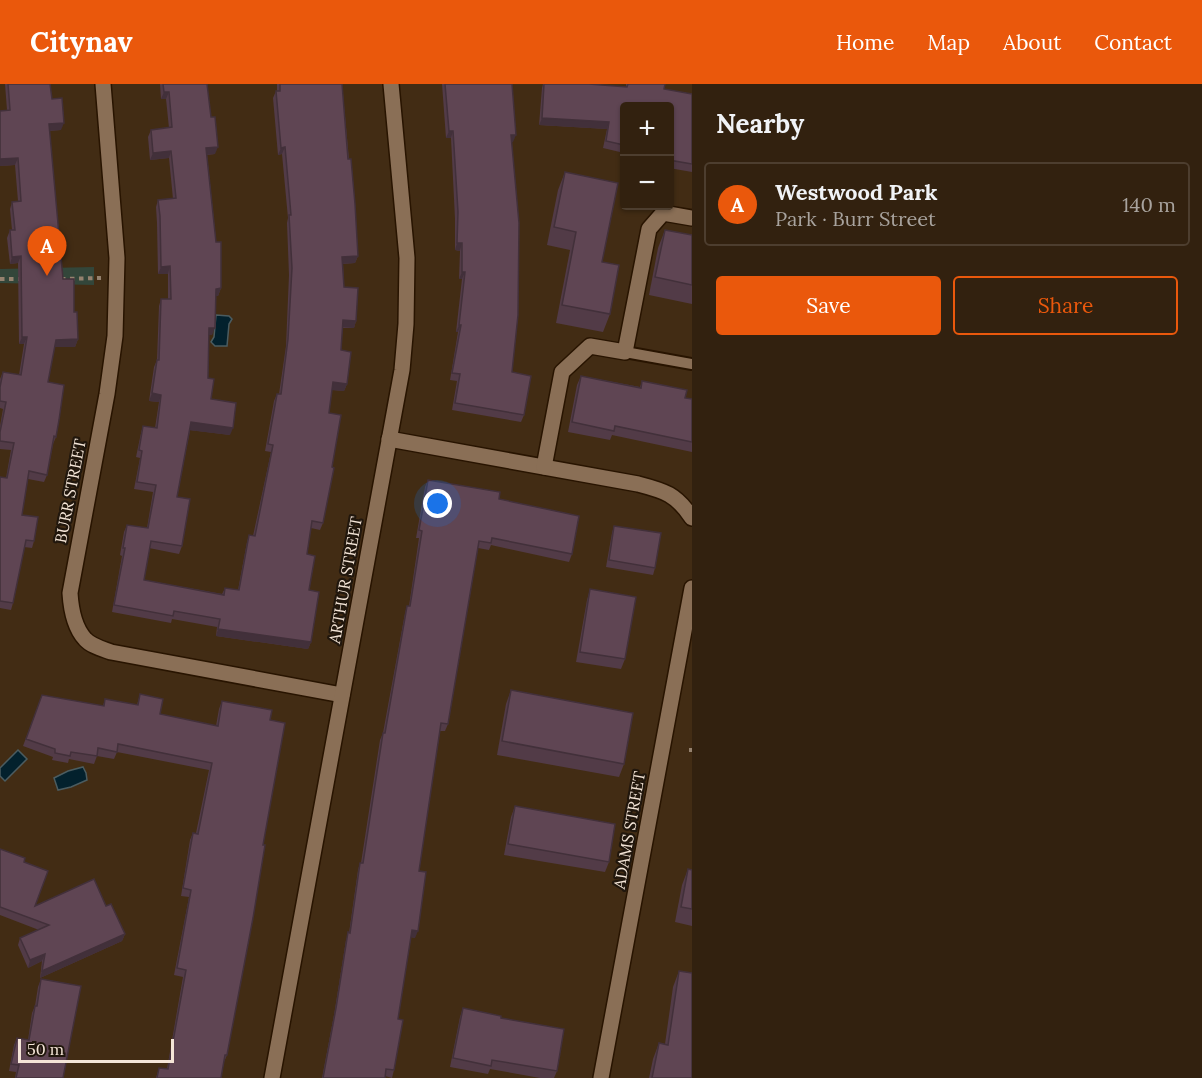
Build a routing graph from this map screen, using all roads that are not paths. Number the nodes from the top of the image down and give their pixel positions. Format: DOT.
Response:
graph roads {
  1 [pos="102,84"];
  2 [pos="391,84"];
  3 [pos="692,218"];
  4 [pos="625,352"];
  5 [pos="692,364"];
  6 [pos="389,440"];
  7 [pos="544,467"];
  8 [pos="690,511"];
  9 [pos="692,588"];
  10 [pos="342,695"];
  11 [pos="272,1078"];
  12 [pos="601,1078"];
  1 -- 10 [label="street, BURR STREET"];
  2 -- 6 [label="street, ARTHUR STREET"];
  3 -- 4 [label="street"];
  4 -- 5 [label="lane"];
  4 -- 7 [label="street"];
  6 -- 7 [label="street"];
  6 -- 10 [label="street, ARTHUR STREET"];
  7 -- 8 [label="street"];
  9 -- 12 [label="street, ADAMS STREET"];
  10 -- 11 [label="street, ARTHUR STREET"];
}
